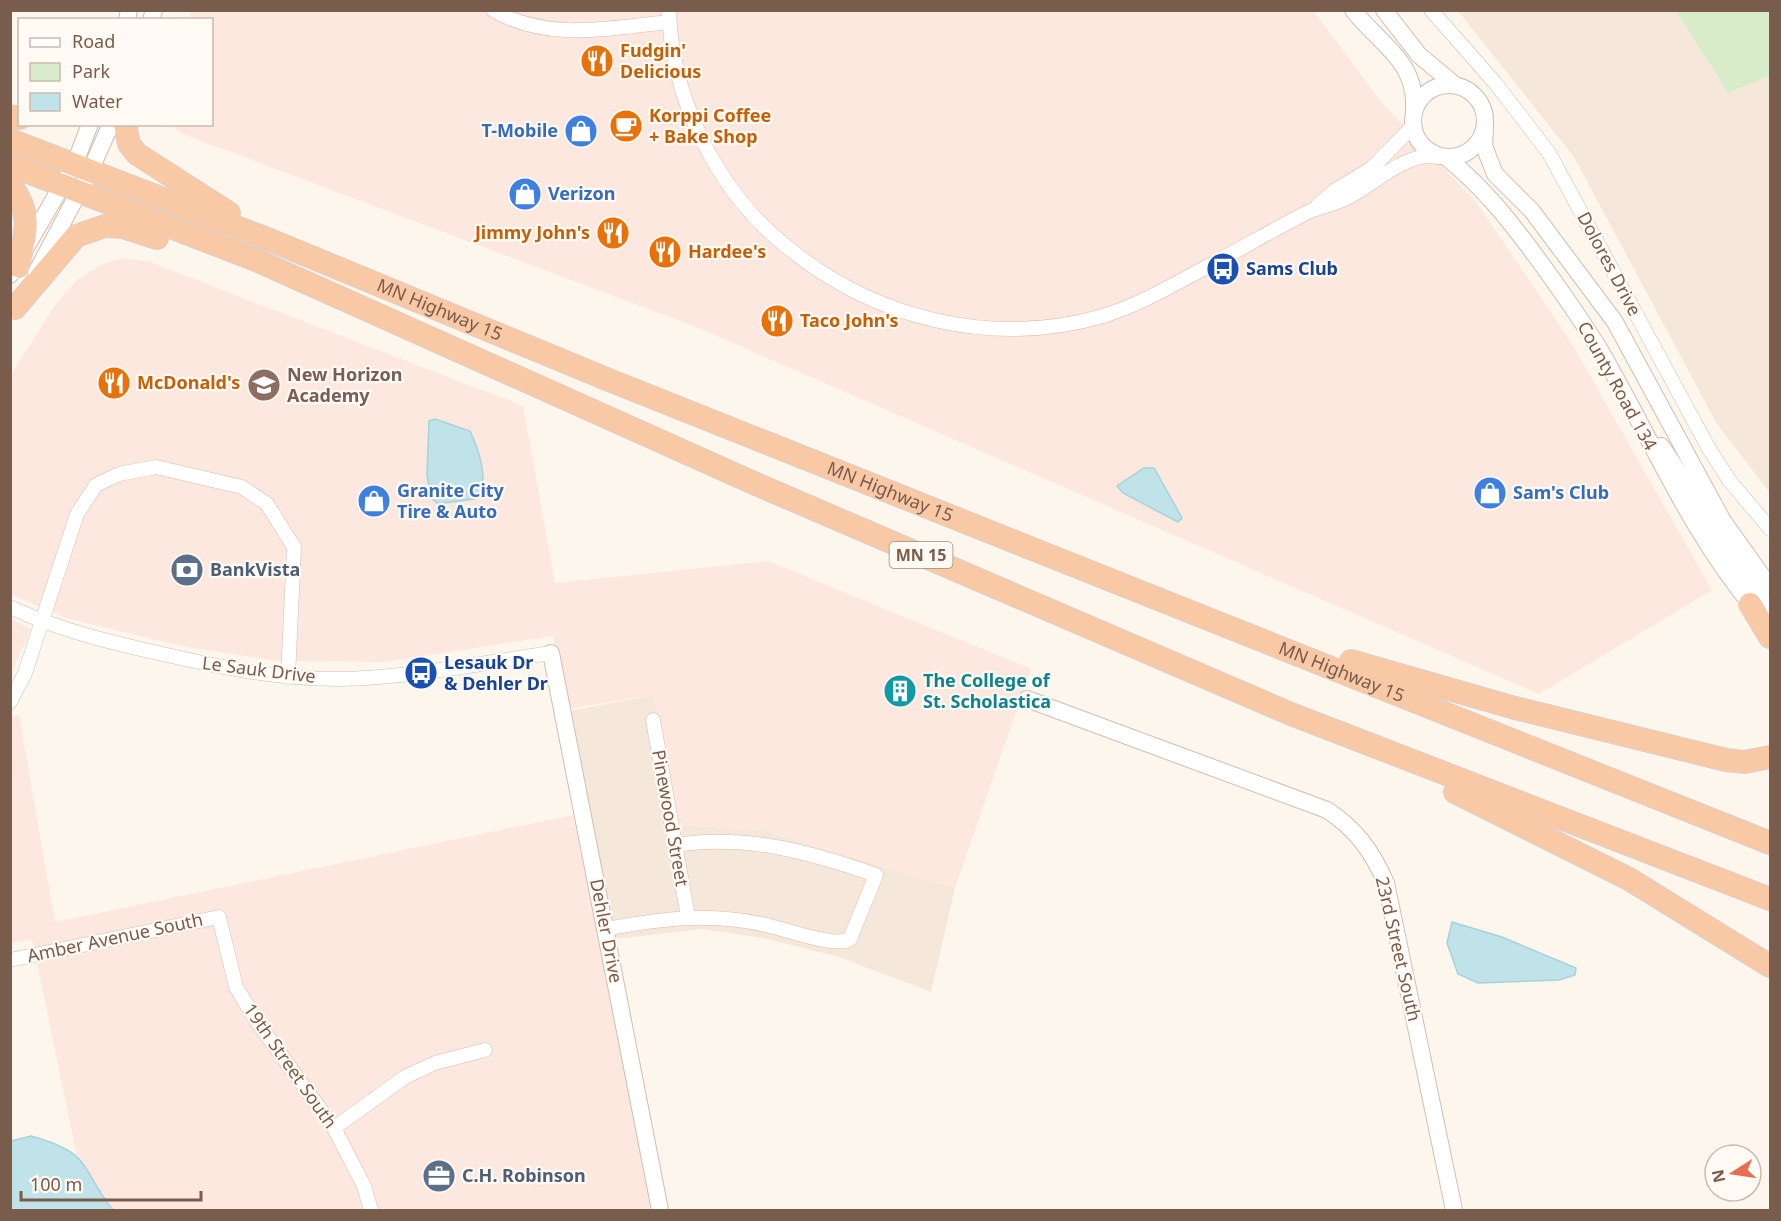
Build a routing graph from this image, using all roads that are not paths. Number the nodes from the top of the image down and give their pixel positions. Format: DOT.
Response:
graph roads {
  1 [pos="493,10"];
  2 [pos="1353,10"];
  3 [pos="1384,10"];
  4 [pos="1431,10"];
  5 [pos="669,16"];
  6 [pos="1455,85"];
  7 [pos="1414,119"];
  8 [pos="90,126"];
  9 [pos="110,126"];
  10 [pos="125,126"];
  11 [pos="1485,127"];
  12 [pos="10,140"];
  13 [pos="1444,157"];
  14 [pos="10,165"];
  15 [pos="83,166"];
  16 [pos="10,184"];
  17 [pos="70,189"];
  18 [pos="1312,211"];
  19 [pos="270,240"];
  20 [pos="14,270"];
  21 [pos="298,280"];
  22 [pos="13,312"];
  23 [pos="1770,529"];
  24 [pos="1770,587"];
  25 [pos="1760,606"];
  26 [pos="10,607"];
  27 [pos="1204,616"];
  28 [pos="42,622"];
  29 [pos="1770,628"];
  30 [pos="1770,637"];
  31 [pos="551,653"];
  32 [pos="288,677"];
  33 [pos="1027,699"];
  34 [pos="10,702"];
  35 [pos="1291,714"];
  36 [pos="652,720"];
  37 [pos="1668,745"];
  38 [pos="1770,757"];
  39 [pos="1770,774"];
  40 [pos="1770,843"];
  41 [pos="676,845"];
  42 [pos="1770,899"];
  43 [pos="688,916"];
  44 [pos="219,917"];
  45 [pos="606,928"];
  46 [pos="10,960"];
  47 [pos="1770,966"];
  48 [pos="485,1050"];
  49 [pos="334,1128"];
  50 [pos="371,1210"];
  51 [pos="660,1210"];
  52 [pos="1454,1210"];
  1 -- 5 [label="street"];
  2 -- 7 [label="street"];
  3 -- 6 [label="street"];
  4 -- 23 [label="street, Dolores Drive"];
  5 -- 18 [label="street"];
  6 -- 7 [label="street"];
  6 -- 11 [label="street"];
  7 -- 13 [label="street"];
  7 -- 18 [label="street"];
  8 -- 15 [label="street"];
  9 -- 15 [label="street"];
  10 -- 19 [label="highway"];
  11 -- 13 [label="street"];
  11 -- 24 [label="street, County Road 134"];
  12 -- 15 [label="highway, MN Highway 15 / MN 15"];
  13 -- 18 [label="street"];
  13 -- 25 [label="street, County Road 134"];
  14 -- 17 [label="highway, MN Highway 15 / MN 15"];
  15 -- 17 [label="street"];
  15 -- 19 [label="highway, MN Highway 15 / MN 15"];
  16 -- 20 [label="highway"];
  17 -- 20 [label="street"];
  17 -- 21 [label="highway, MN Highway 15 / MN 15"];
  17 -- 22 [label="street"];
  19 -- 27 [label="highway, MN Highway 15 / MN 15"];
  21 -- 22 [label="highway"];
  21 -- 35 [label="highway, MN Highway 15 / MN 15"];
  25 -- 29 [label="street, County Road 134"];
  25 -- 30 [label="highway"];
  26 -- 28 [label="street, Le Sauk Drive"];
  27 -- 37 [label="highway"];
  27 -- 40 [label="highway, MN Highway 15 / MN 15"];
  28 -- 32 [label="street, Le Sauk Drive"];
  28 -- 32 [label="street"];
  28 -- 34 [label="street"];
  31 -- 32 [label="street, Le Sauk Drive"];
  31 -- 45 [label="street, Dehler Drive"];
  33 -- 52 [label="street, 23rd Street South"];
  35 -- 42 [label="highway, MN Highway 15 / MN 15"];
  35 -- 47 [label="highway"];
  36 -- 41 [label="street, Pinewood Street"];
  37 -- 38 [label="highway"];
  37 -- 39 [label="highway"];
  41 -- 43 [label="street, Pinewood Street"];
  41 -- 43 [label="street"];
  43 -- 45 [label="street"];
  44 -- 46 [label="street, Amber Avenue South"];
  44 -- 49 [label="street, 19th Street South"];
  45 -- 51 [label="street, Dehler Drive"];
  48 -- 49 [label="street"];
  49 -- 50 [label="street, 19th Street South"];
}
